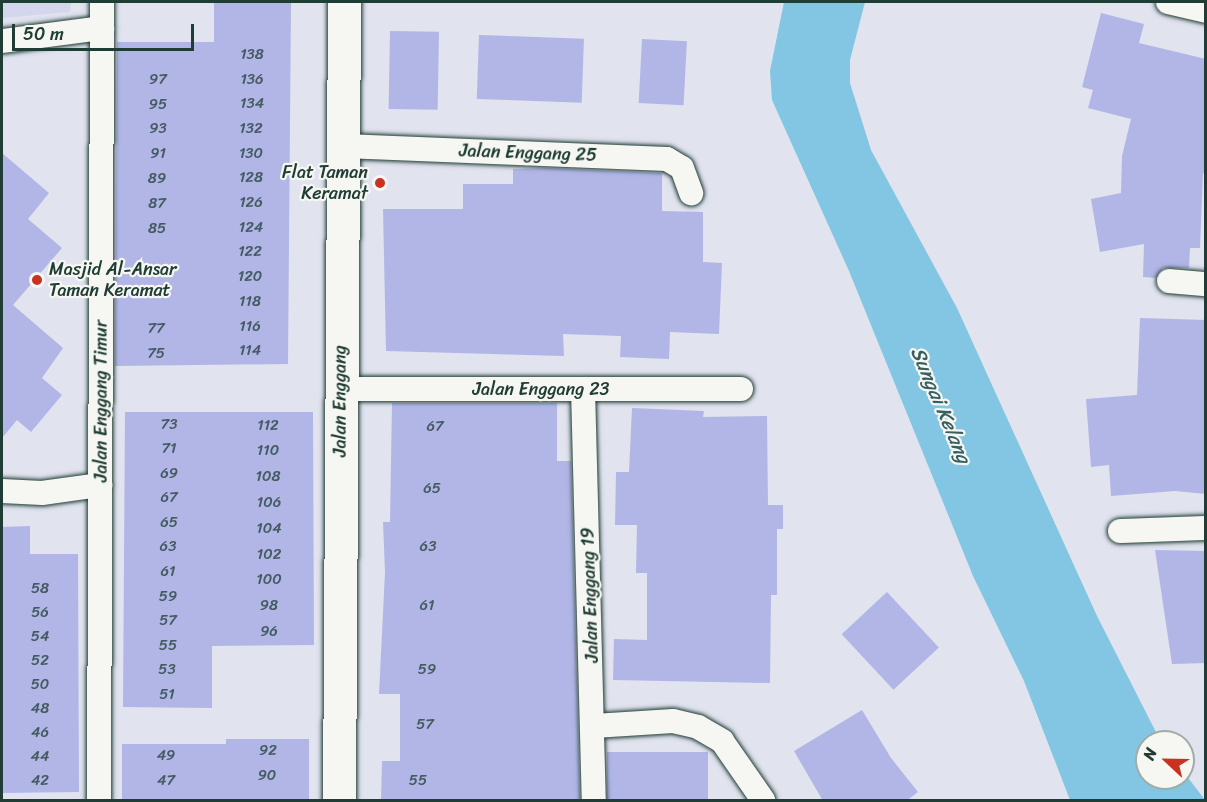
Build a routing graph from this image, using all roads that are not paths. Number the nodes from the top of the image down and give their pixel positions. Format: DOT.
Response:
graph roads {
  1 [pos="102,2"];
  2 [pos="344,2"];
  3 [pos="1168,2"];
  4 [pos="1206,11"];
  5 [pos="102,28"];
  6 [pos="2,41"];
  7 [pos="344,146"];
  8 [pos="691,193"];
  9 [pos="1169,281"];
  10 [pos="1206,284"];
  11 [pos="340,389"];
  12 [pos="583,389"];
  13 [pos="741,389"];
  14 [pos="100,484"];
  15 [pos="2,491"];
  16 [pos="1206,528"];
  17 [pos="1120,531"];
  18 [pos="594,726"];
  19 [pos="99,801"];
  20 [pos="339,801"];
  21 [pos="594,801"];
  22 [pos="763,801"];
  1 -- 5 [label="street, Jalan Enggang Timur"];
  2 -- 7 [label="main road, Jalan Enggang"];
  3 -- 4 [label="street"];
  5 -- 6 [label="street"];
  5 -- 14 [label="street, Jalan Enggang Timur"];
  7 -- 8 [label="street, Jalan Enggang 25"];
  7 -- 11 [label="main road, Jalan Enggang"];
  9 -- 10 [label="street"];
  11 -- 12 [label="street, Jalan Enggang 23"];
  11 -- 20 [label="main road, Jalan Enggang"];
  12 -- 13 [label="street, Jalan Enggang 23"];
  12 -- 18 [label="street, Jalan Enggang 19"];
  14 -- 15 [label="street"];
  14 -- 19 [label="street, Jalan Enggang Timur"];
  16 -- 17 [label="street"];
  18 -- 21 [label="street, Jalan Enggang 19"];
  18 -- 22 [label="street"];
}
